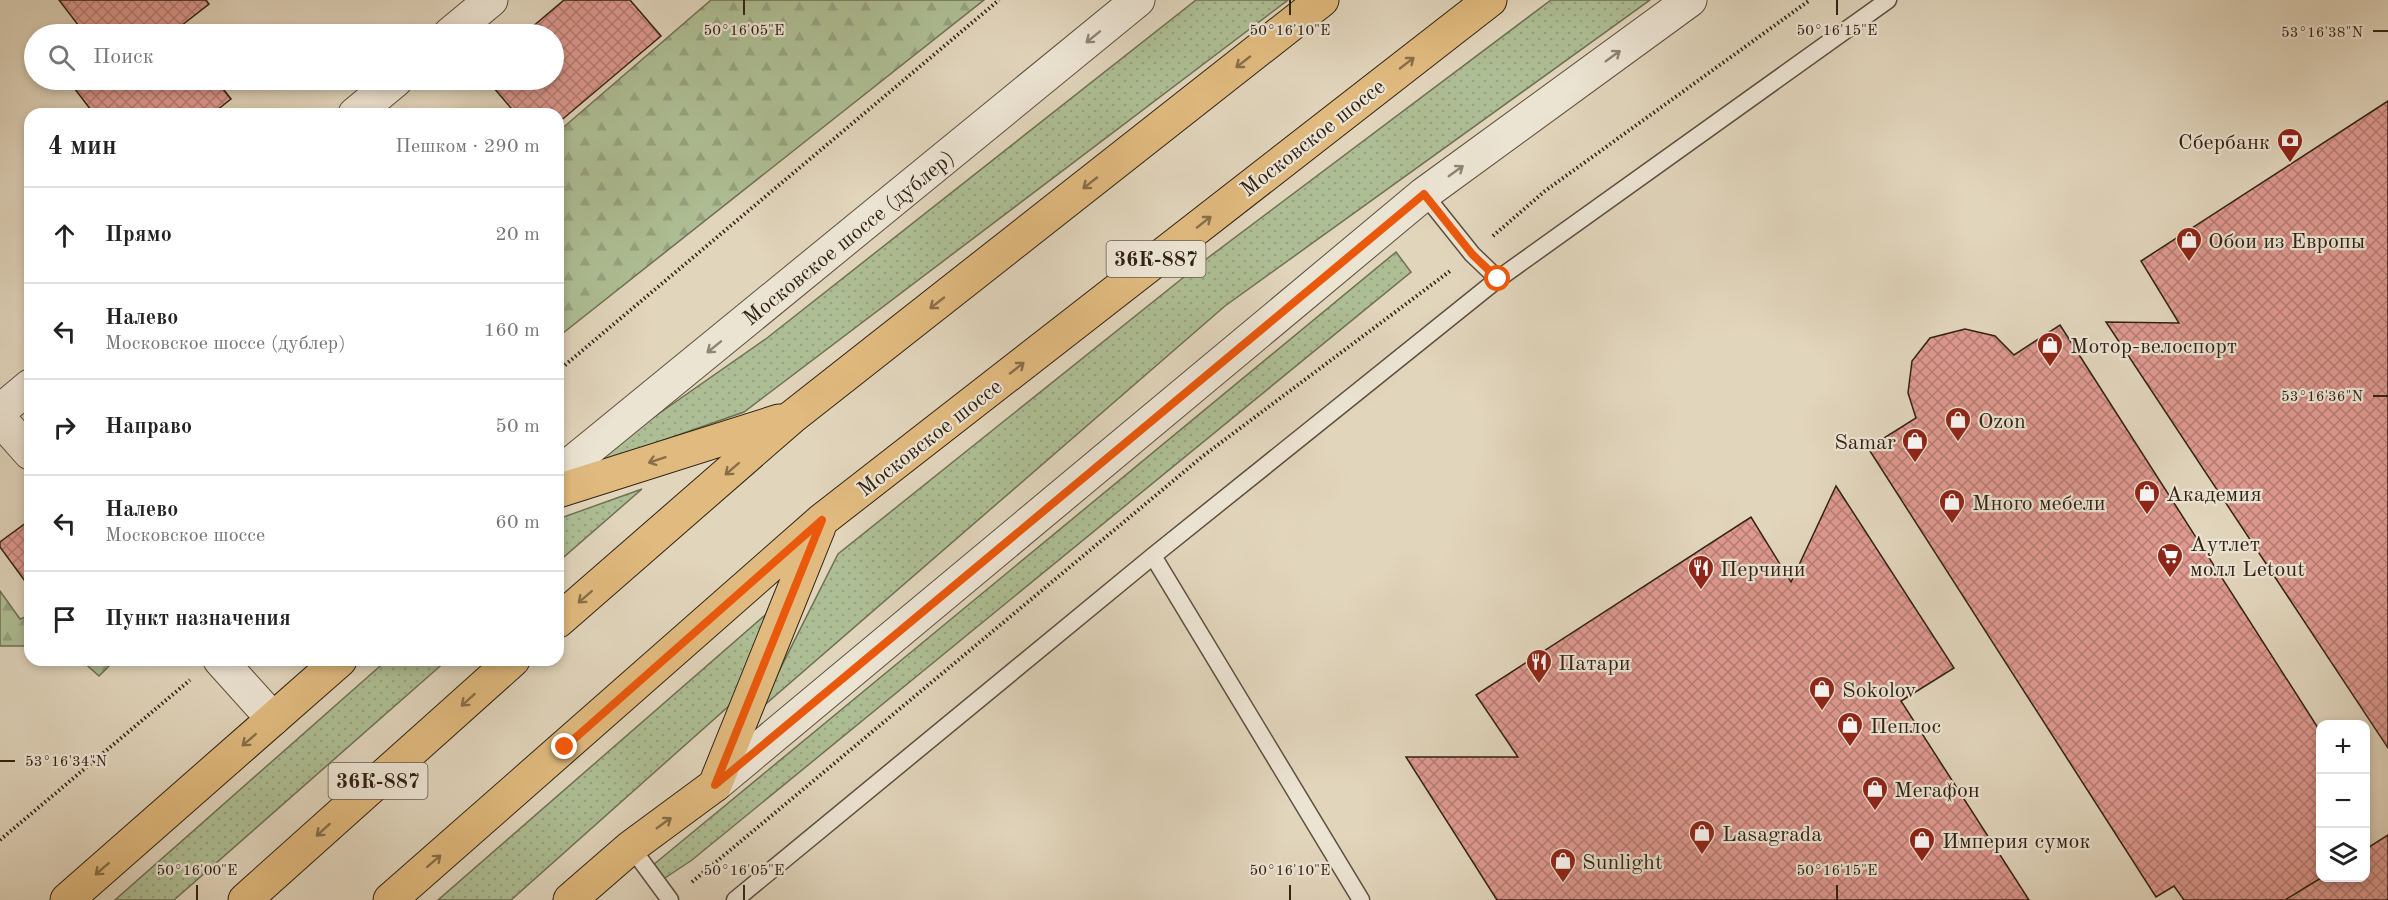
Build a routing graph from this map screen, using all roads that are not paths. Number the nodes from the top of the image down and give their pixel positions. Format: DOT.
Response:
graph roads {
  1 [pos="491,0"];
  2 [pos="1138,0"];
  3 [pos="1322,0"];
  4 [pos="1490,0"];
  5 [pos="1690,0"];
  6 [pos="1888,0"];
  7 [pos="462,24"];
  8 [pos="384,90"];
  9 [pos="362,108"];
  10 [pos="1424,194"];
  11 [pos="1498,279"];
  12 [pos="24,391"];
  13 [pos="0,411"];
  14 [pos="792,417"];
  15 [pos="0,419"];
  16 [pos="24,446"];
  17 [pos="564,469"];
  18 [pos="564,489"];
  19 [pos="822,520"];
  20 [pos="1152,556"];
  21 [pos="564,616"];
  22 [pos="333,666"];
  23 [pos="506,666"];
  24 [pos="208,667"];
  25 [pos="273,719"];
  26 [pos="715,785"];
  27 [pos="631,847"];
  28 [pos="67,900"];
  29 [pos="245,900"];
  30 [pos="390,900"];
  31 [pos="570,900"];
  32 [pos="670,900"];
  33 [pos="735,900"];
  34 [pos="1361,900"];
  1 -- 7 [label="street"];
  2 -- 17 [label="street, Московское шоссе (дублер), one-way"];
  3 -- 14 [label="main road, one-way"];
  19 -- 4 [label="main road, Московское шоссе / 36К-887, one-way"];
  10 -- 5 [label="street, one-way"];
  6 -- 11 [label="lane"];
  8 -- 9 [label="street"];
  10 -- 11 [label="lane"];
  10 -- 26 [label="street"];
  11 -- 20 [label="lane"];
  12 -- 13 [label="street"];
  14 -- 18 [label="main road, one-way"];
  14 -- 21 [label="main road, one-way"];
  15 -- 16 [label="street"];
  19 -- 26 [label="main road"];
  30 -- 19 [label="main road, Московское шоссе / 36К-887, one-way"];
  20 -- 33 [label="lane"];
  20 -- 34 [label="lane"];
  22 -- 25 [label="main road"];
  23 -- 29 [label="main road, 36К-887, one-way"];
  24 -- 25 [label="street"];
  25 -- 28 [label="main road, one-way"];
  27 -- 26 [label="main road, one-way"];
  27 -- 31 [label="main road"];
  27 -- 32 [label="lane"];
}
